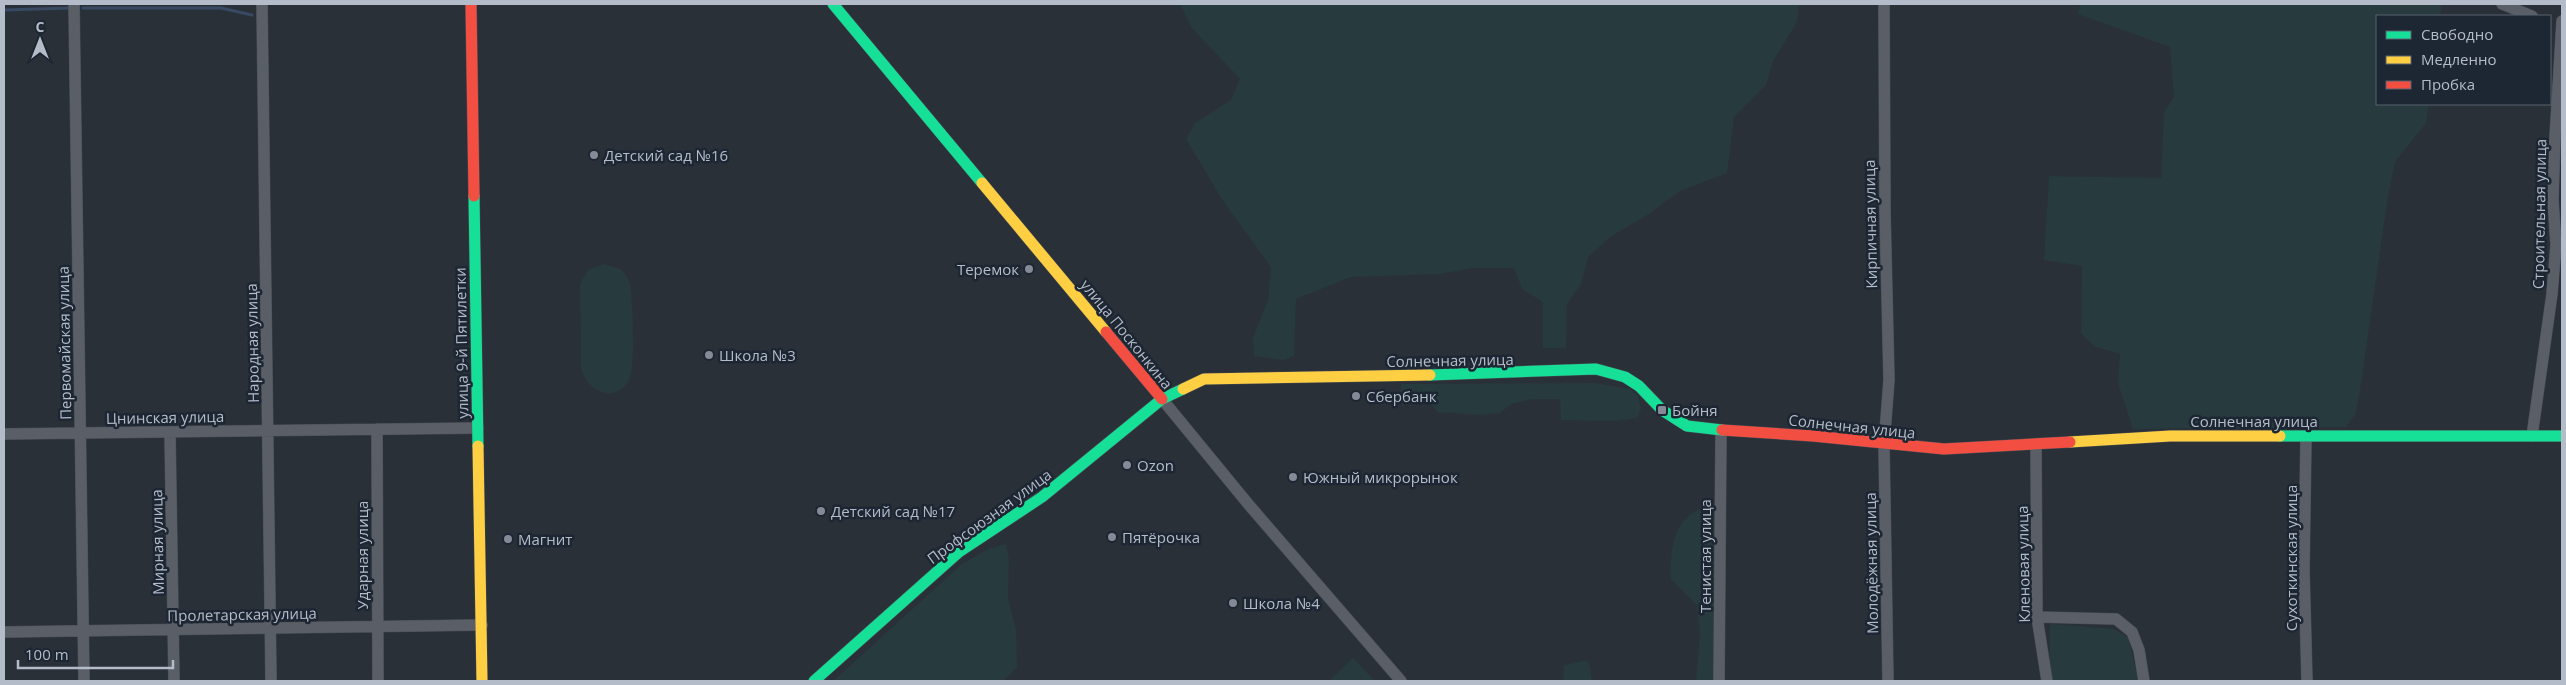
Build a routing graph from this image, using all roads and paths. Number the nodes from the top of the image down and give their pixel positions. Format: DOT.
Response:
graph roads {
  1 [pos="74,4"];
  2 [pos="262,4"];
  3 [pos="471,4"];
  4 [pos="833,4"];
  5 [pos="1884,4"];
  6 [pos="2502,4"];
  7 [pos="2530,15"];
  8 [pos="2558,22"];
  9 [pos="1162,399"];
  10 [pos="478,428"];
  11 [pos="377,429"];
  12 [pos="268,430"];
  13 [pos="1721,432"];
  14 [pos="170,433"];
  15 [pos="4,434"];
  16 [pos="80,434"];
  17 [pos="2306,436"];
  18 [pos="2532,436"];
  19 [pos="2562,436"];
  20 [pos="1884,445"];
  21 [pos="2036,445"];
  22 [pos="2037,617"];
  23 [pos="482,625"];
  24 [pos="378,626"];
  25 [pos="270,629"];
  26 [pos="173,630"];
  27 [pos="4,632"];
  28 [pos="84,632"];
  29 [pos="84,681"];
  30 [pos="174,681"];
  31 [pos="271,681"];
  32 [pos="378,681"];
  33 [pos="482,681"];
  34 [pos="814,681"];
  35 [pos="1401,681"];
  36 [pos="1719,681"];
  37 [pos="1888,681"];
  38 [pos="2047,681"];
  39 [pos="2144,681"];
  40 [pos="2307,681"];
  1 -- 16 [label="street, Первомайская улица"];
  2 -- 12 [label="street, Народная улица"];
  3 -- 10 [label="street, улица 9-й Пятилетки"];
  4 -- 9 [label="street, улица Посконкина"];
  5 -- 20 [label="street, Кирпичная улица"];
  6 -- 7 [label="street"];
  8 -- 18 [label="street, Строительная улица"];
  9 -- 13 [label="street, Солнечная улица"];
  9 -- 34 [label="street, Профсоюзная улица"];
  9 -- 35 [label="street, улица Посконкина"];
  10 -- 11 [label="street, Цнинская улица"];
  10 -- 23 [label="street, улица 9-й Пятилетки"];
  11 -- 12 [label="street, Цнинская улица"];
  11 -- 24 [label="street, Ударная улица"];
  12 -- 14 [label="street, Цнинская улица"];
  12 -- 25 [label="street, Народная улица"];
  13 -- 20 [label="street, Солнечная улица"];
  13 -- 36 [label="street, Тенистая улица"];
  14 -- 16 [label="street, Цнинская улица"];
  14 -- 26 [label="street, Мирная улица"];
  15 -- 16 [label="street, Цнинская улица"];
  16 -- 28 [label="street, Первомайская улица"];
  17 -- 18 [label="street, Солнечная улица"];
  17 -- 21 [label="street, Солнечная улица"];
  17 -- 40 [label="street, Сухоткинская улица"];
  18 -- 19 [label="street, Солнечная улица"];
  20 -- 21 [label="street, Солнечная улица"];
  20 -- 37 [label="street, Молодёжная улица"];
  21 -- 22 [label="street, Кленовая улица"];
  22 -- 38 [label="street, Кленовая улица"];
  22 -- 39 [label="street"];
  23 -- 24 [label="street, Пролетарская улица"];
  23 -- 33 [label="street, улица 9-й Пятилетки"];
  24 -- 25 [label="street, Пролетарская улица"];
  24 -- 32 [label="street, Ударная улица"];
  25 -- 26 [label="street, Пролетарская улица"];
  25 -- 31 [label="street, Народная улица"];
  26 -- 28 [label="street, Пролетарская улица"];
  26 -- 30 [label="street, Мирная улица"];
  27 -- 28 [label="street, Пролетарская улица"];
  28 -- 29 [label="street, Первомайская улица"];
}
